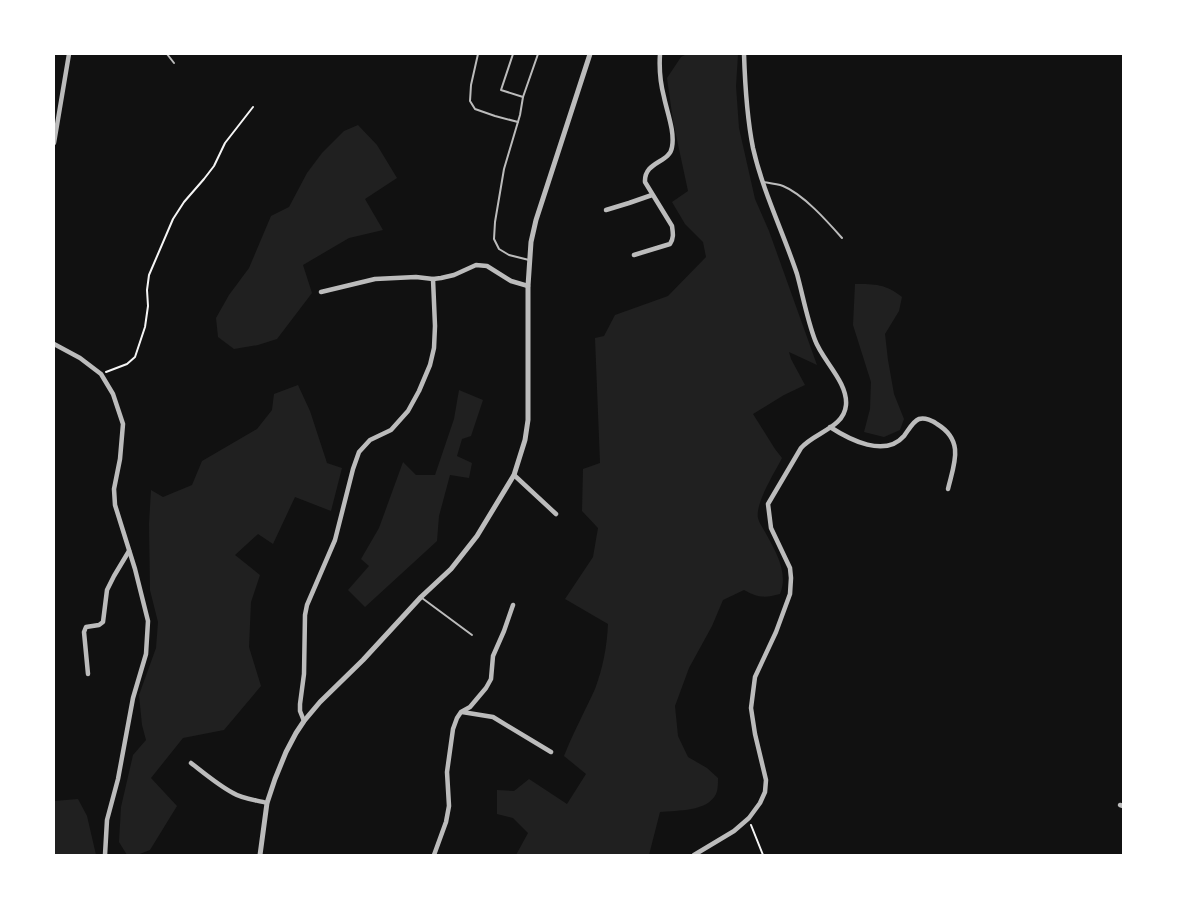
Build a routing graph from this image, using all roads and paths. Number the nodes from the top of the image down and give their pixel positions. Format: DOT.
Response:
graph roads {
  1 [pos="68,54"];
  2 [pos="167,54"];
  3 [pos="478,54"];
  4 [pos="513,54"];
  5 [pos="538,54"];
  6 [pos="590,54"];
  7 [pos="660,54"];
  8 [pos="744,54"];
  9 [pos="174,63"];
  10 [pos="523,97"];
  11 [pos="253,107"];
  12 [pos="518,122"];
  13 [pos="54,143"];
  14 [pos="763,182"];
  15 [pos="652,194"];
  16 [pos="606,210"];
  17 [pos="842,238"];
  18 [pos="634,254"];
  19 [pos="529,260"];
  20 [pos="432,279"];
  21 [pos="528,286"];
  22 [pos="321,292"];
  23 [pos="54,344"];
  24 [pos="101,374"];
  25 [pos="830,427"];
  26 [pos="514,474"];
  27 [pos="948,489"];
  28 [pos="556,514"];
  29 [pos="129,551"];
  30 [pos="421,597"];
  31 [pos="513,605"];
  32 [pos="472,635"];
  33 [pos="88,674"];
  34 [pos="461,712"];
  35 [pos="304,721"];
  36 [pos="551,752"];
  37 [pos="191,763"];
  38 [pos="267,803"];
  39 [pos="749,818"];
  40 [pos="105,855"];
  41 [pos="260,855"];
  42 [pos="434,855"];
  43 [pos="694,855"];
  44 [pos="763,855"];
  1 -- 13 [label="street"];
  2 -- 9 [label="lane"];
  3 -- 12 [label="lane"];
  4 -- 10 [label="lane"];
  5 -- 10 [label="lane"];
  6 -- 19 [label="street"];
  7 -- 15 [label="street"];
  8 -- 14 [label="street"];
  10 -- 12 [label="lane"];
  11 -- 24 [label="path"];
  12 -- 19 [label="lane"];
  14 -- 17 [label="lane"];
  14 -- 25 [label="street"];
  15 -- 16 [label="street"];
  15 -- 18 [label="street"];
  19 -- 21 [label="street"];
  20 -- 21 [label="street"];
  20 -- 22 [label="street"];
  20 -- 35 [label="street"];
  21 -- 26 [label="street"];
  23 -- 24 [label="street"];
  24 -- 29 [label="street"];
  25 -- 27 [label="street"];
  25 -- 39 [label="street"];
  26 -- 28 [label="street"];
  26 -- 30 [label="street"];
  29 -- 33 [label="street"];
  29 -- 40 [label="street"];
  30 -- 32 [label="lane"];
  30 -- 35 [label="street"];
  31 -- 34 [label="street"];
  34 -- 36 [label="street"];
  34 -- 42 [label="street"];
  35 -- 38 [label="street"];
  37 -- 38 [label="street"];
  38 -- 41 [label="street"];
  39 -- 43 [label="street"];
  39 -- 44 [label="path"];
}
